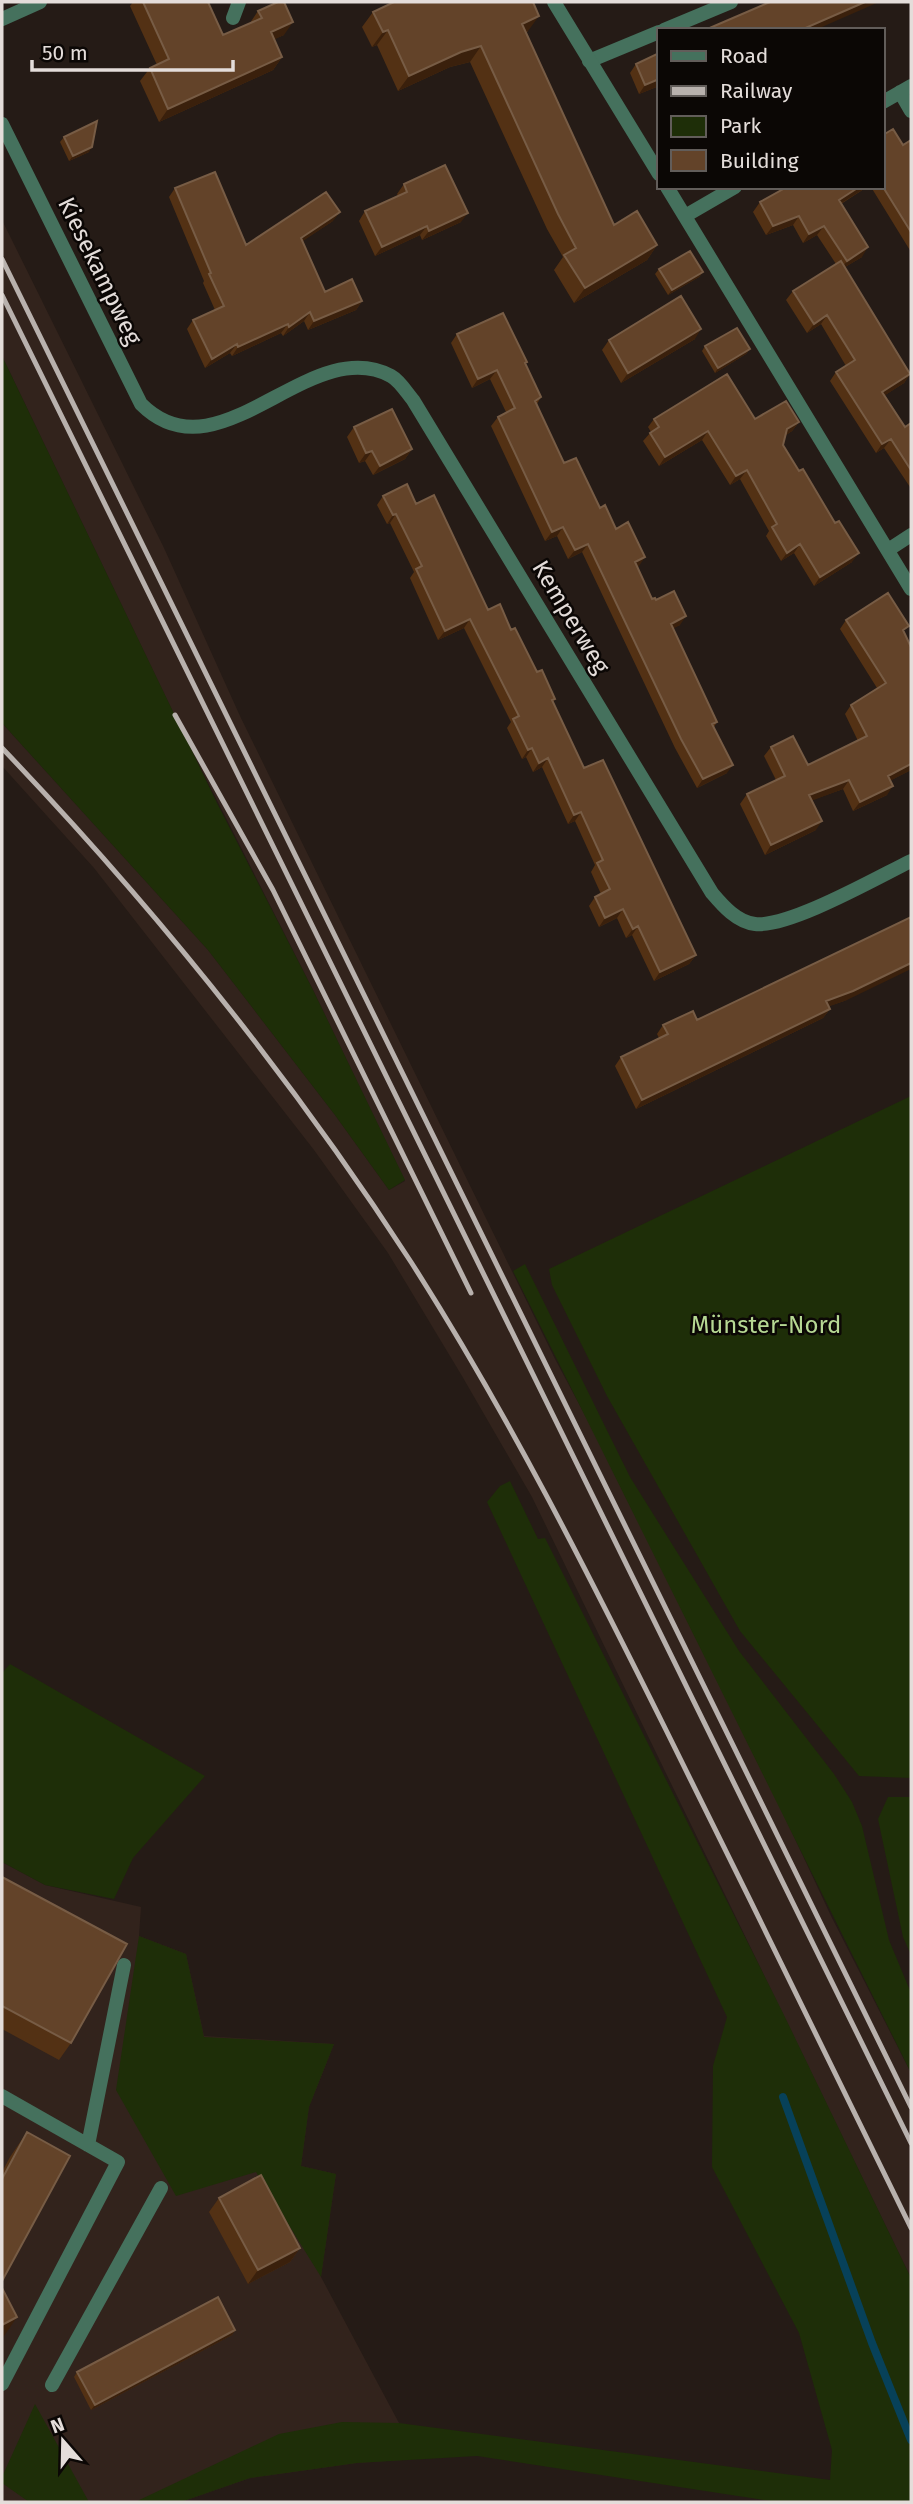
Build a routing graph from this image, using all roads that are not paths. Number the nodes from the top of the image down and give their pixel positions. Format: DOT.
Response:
graph roads {
  1 [pos="40,2"];
  2 [pos="239,2"];
  3 [pos="554,2"];
  4 [pos="731,2"];
  5 [pos="233,18"];
  6 [pos="2,19"];
  7 [pos="669,28"];
  8 [pos="657,33"];
  9 [pos="589,61"];
  10 [pos="905,89"];
  11 [pos="885,101"];
  12 [pos="911,111"];
  13 [pos="2,124"];
  14 [pos="657,171"];
  15 [pos="668,189"];
  16 [pos="732,189"];
  17 [pos="685,216"];
  18 [pos="172,425"];
  19 [pos="911,535"];
  20 [pos="888,550"];
  21 [pos="911,589"];
  22 [pos="911,861"];
  23 [pos="124,1965"];
  24 [pos="4,2102"];
  25 [pos="88,2145"];
  26 [pos="162,2188"];
  27 [pos="2,2384"];
  28 [pos="52,2385"];
  1 -- 6 [label="street"];
  2 -- 5 [label="street"];
  3 -- 9 [label="street"];
  4 -- 7 [label="street"];
  8 -- 9 [label="street"];
  9 -- 14 [label="street"];
  10 -- 11 [label="street"];
  10 -- 12 [label="street"];
  13 -- 18 [label="street, Kiesekampweg"];
  15 -- 17 [label="street"];
  16 -- 17 [label="street"];
  17 -- 20 [label="street"];
  18 -- 22 [label="street, Kemperweg"];
  19 -- 20 [label="street"];
  20 -- 21 [label="street"];
  23 -- 25 [label="street"];
  24 -- 25 [label="street"];
  25 -- 27 [label="street"];
  26 -- 28 [label="street"];
}
